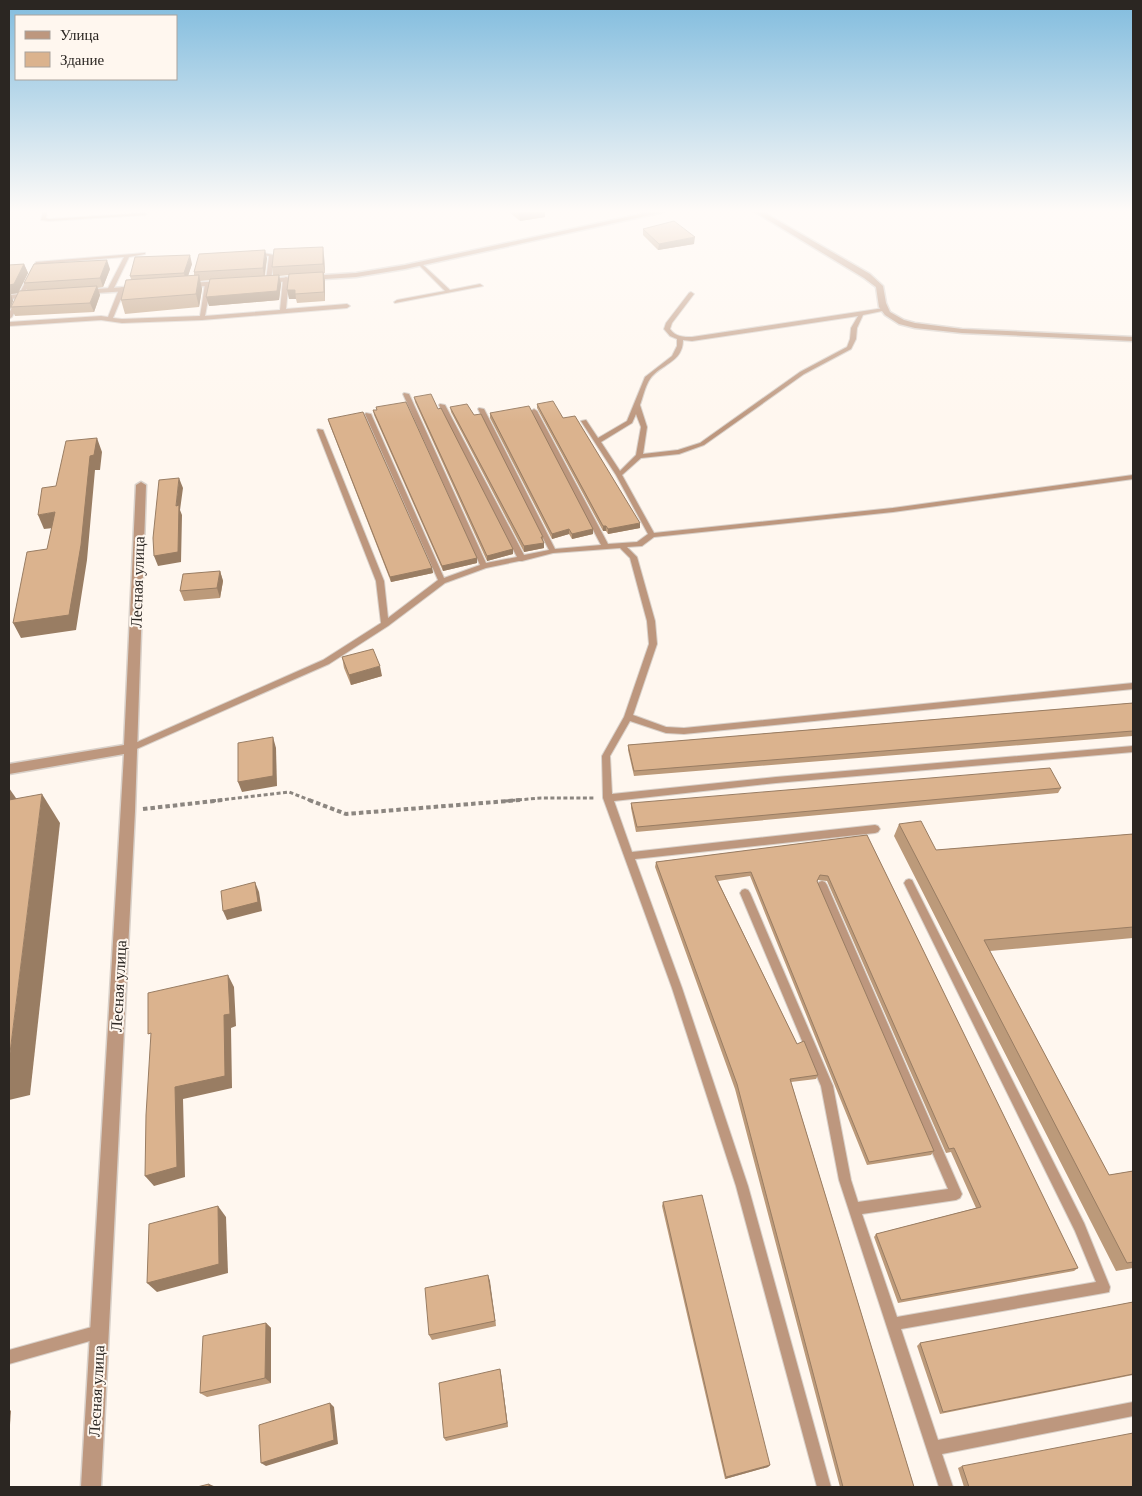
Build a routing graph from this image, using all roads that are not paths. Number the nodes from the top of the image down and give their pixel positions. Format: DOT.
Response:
graph roads {
  1 [pos="27,282"];
  2 [pos="114,282"];
  3 [pos="286,282"];
  4 [pos="439,282"];
  5 [pos="874,282"];
  6 [pos="230,283"];
  7 [pos="208,284"];
  8 [pos="180,286"];
  9 [pos="480,286"];
  10 [pos="151,288"];
  11 [pos="122,289"];
  12 [pos="110,290"];
  13 [pos="448,291"];
  14 [pos="74,292"];
  15 [pos="46,294"];
  16 [pos="691,294"];
  17 [pos="9,296"];
  18 [pos="19,296"];
  19 [pos="396,302"];
  20 [pos="347,306"];
  21 [pos="884,310"];
  22 [pos="283,311"];
  23 [pos="861,314"];
  24 [pos="9,317"];
  25 [pos="202,318"];
  26 [pos="110,319"];
  27 [pos="9,324"];
  28 [pos="680,338"];
  29 [pos="1133,339"];
  30 [pos="406,394"];
  31 [pos="442,405"];
  32 [pos="637,406"];
  33 [pos="481,409"];
  34 [pos="534,410"];
  35 [pos="368,414"];
  36 [pos="584,421"];
  37 [pos="320,430"];
  38 [pos="597,442"];
  39 [pos="639,456"];
  40 [pos="619,475"];
  41 [pos="1133,478"];
  42 [pos="141,486"];
  43 [pos="652,536"];
  44 [pos="605,546"];
  45 [pos="621,546"];
  46 [pos="553,551"];
  47 [pos="522,559"];
  48 [pos="484,566"];
  49 [pos="442,581"];
  50 [pos="385,624"];
  51 [pos="1133,686"];
  52 [pos="628,717"];
  53 [pos="130,749"];
  54 [pos="1133,749"];
  55 [pos="9,769"];
  56 [pos="608,798"];
  57 [pos="875,829"];
  58 [pos="628,856"];
  59 [pos="909,883"];
  60 [pos="822,885"];
  61 [pos="745,893"];
  62 [pos="854,1208"];
  63 [pos="892,1324"];
  64 [pos="100,1332"];
  65 [pos="9,1357"];
  66 [pos="1133,1409"];
  67 [pos="934,1448"];
  68 [pos="91,1487"];
  69 [pos="824,1487"];
  70 [pos="946,1487"];
  1 -- 18 [label="lane"];
  2 -- 12 [label="lane"];
  3 -- 22 [label="lane"];
  4 -- 13 [label="lane"];
  5 -- 21 [label="street"];
  6 -- 7 [label="street"];
  7 -- 8 [label="street"];
  7 -- 25 [label="lane"];
  9 -- 13 [label="lane"];
  10 -- 11 [label="street"];
  11 -- 12 [label="street"];
  11 -- 26 [label="lane"];
  12 -- 14 [label="street"];
  13 -- 19 [label="lane"];
  15 -- 18 [label="street"];
  16 -- 28 [label="lane"];
  17 -- 18 [label="street"];
  18 -- 24 [label="lane"];
  20 -- 22 [label="lane"];
  21 -- 23 [label="lane"];
  21 -- 29 [label="street"];
  22 -- 25 [label="lane"];
  23 -- 28 [label="lane"];
  23 -- 39 [label="lane"];
  25 -- 26 [label="lane"];
  26 -- 27 [label="lane"];
  28 -- 32 [label="lane"];
  30 -- 48 [label="lane"];
  31 -- 47 [label="lane"];
  32 -- 38 [label="lane"];
  32 -- 39 [label="lane"];
  33 -- 46 [label="lane"];
  34 -- 44 [label="lane"];
  35 -- 49 [label="lane"];
  36 -- 38 [label="lane"];
  37 -- 50 [label="lane"];
  38 -- 40 [label="lane"];
  39 -- 40 [label="lane"];
  40 -- 43 [label="lane"];
  41 -- 43 [label="lane"];
  42 -- 53 [label="street, Лесная улица"];
  43 -- 45 [label="lane"];
  44 -- 45 [label="lane"];
  44 -- 46 [label="lane"];
  45 -- 52 [label="lane"];
  46 -- 47 [label="lane"];
  47 -- 48 [label="lane"];
  48 -- 49 [label="lane"];
  49 -- 50 [label="lane"];
  50 -- 53 [label="lane"];
  51 -- 52 [label="lane"];
  52 -- 56 [label="lane"];
  53 -- 55 [label="street"];
  53 -- 64 [label="street, Лесная улица"];
  54 -- 56 [label="lane"];
  56 -- 58 [label="lane"];
  57 -- 58 [label="lane"];
  58 -- 69 [label="lane"];
  59 -- 63 [label="lane"];
  60 -- 62 [label="lane"];
  61 -- 62 [label="lane"];
  62 -- 63 [label="lane"];
  63 -- 67 [label="lane"];
  64 -- 65 [label="lane"];
  64 -- 68 [label="street, Лесная улица"];
  66 -- 67 [label="lane"];
  67 -- 70 [label="lane"];
}
